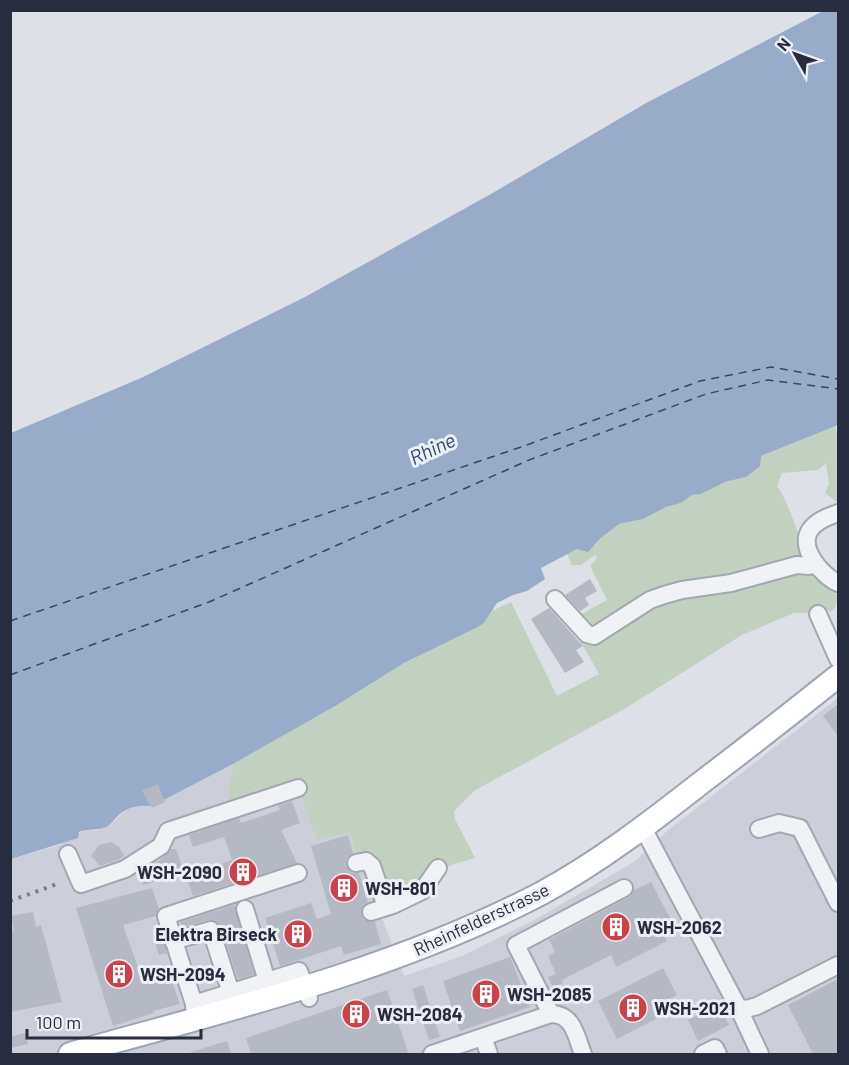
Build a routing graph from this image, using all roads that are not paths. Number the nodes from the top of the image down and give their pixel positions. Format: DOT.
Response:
graph roads {
  1 [pos="838,513"];
  2 [pos="815,564"];
  3 [pos="838,583"];
  4 [pos="555,599"];
  5 [pos="818,614"];
  6 [pos="838,659"];
  7 [pos="838,676"];
  8 [pos="838,688"];
  9 [pos="298,788"];
  10 [pos="759,829"];
  11 [pos="646,832"];
  12 [pos="68,854"];
  13 [pos="356,863"];
  14 [pos="438,868"];
  15 [pos="298,873"];
  16 [pos="624,888"];
  17 [pos="838,903"];
  18 [pos="245,909"];
  19 [pos="173,940"];
  20 [pos="838,965"];
  21 [pos="267,981"];
  22 [pos="307,992"];
  23 [pos="231,993"];
  24 [pos="738,1007"];
  25 [pos="195,1011"];
  26 [pos="551,1014"];
  27 [pos="483,1037"];
  28 [pos="77,1054"];
  29 [pos="121,1054"];
  30 [pos="432,1054"];
  31 [pos="489,1054"];
  32 [pos="583,1054"];
  33 [pos="703,1054"];
  34 [pos="718,1054"];
  35 [pos="760,1054"];
  1 -- 2 [label="street"];
  2 -- 3 [label="street"];
  2 -- 4 [label="street"];
  5 -- 6 [label="street"];
  7 -- 11 [label="main road, Rheinfelderstrasse"];
  8 -- 11 [label="main road, Rheinfelderstrasse"];
  9 -- 12 [label="street"];
  10 -- 17 [label="street"];
  11 -- 22 [label="main road, Rheinfelderstrasse"];
  11 -- 24 [label="street"];
  13 -- 14 [label="street"];
  15 -- 19 [label="street"];
  16 -- 26 [label="street"];
  18 -- 21 [label="street"];
  19 -- 23 [label="street"];
  19 -- 25 [label="street"];
  20 -- 24 [label="street"];
  21 -- 22 [label="street"];
  21 -- 23 [label="street"];
  22 -- 25 [label="main road, Rheinfelderstrasse"];
  22 -- 29 [label="main road, Rheinfelderstrasse"];
  23 -- 25 [label="street"];
  24 -- 35 [label="street"];
  25 -- 28 [label="main road, Rheinfelderstrasse"];
  26 -- 27 [label="street"];
  26 -- 32 [label="street"];
  27 -- 30 [label="street"];
  27 -- 31 [label="street"];
  33 -- 34 [label="street"];
}
